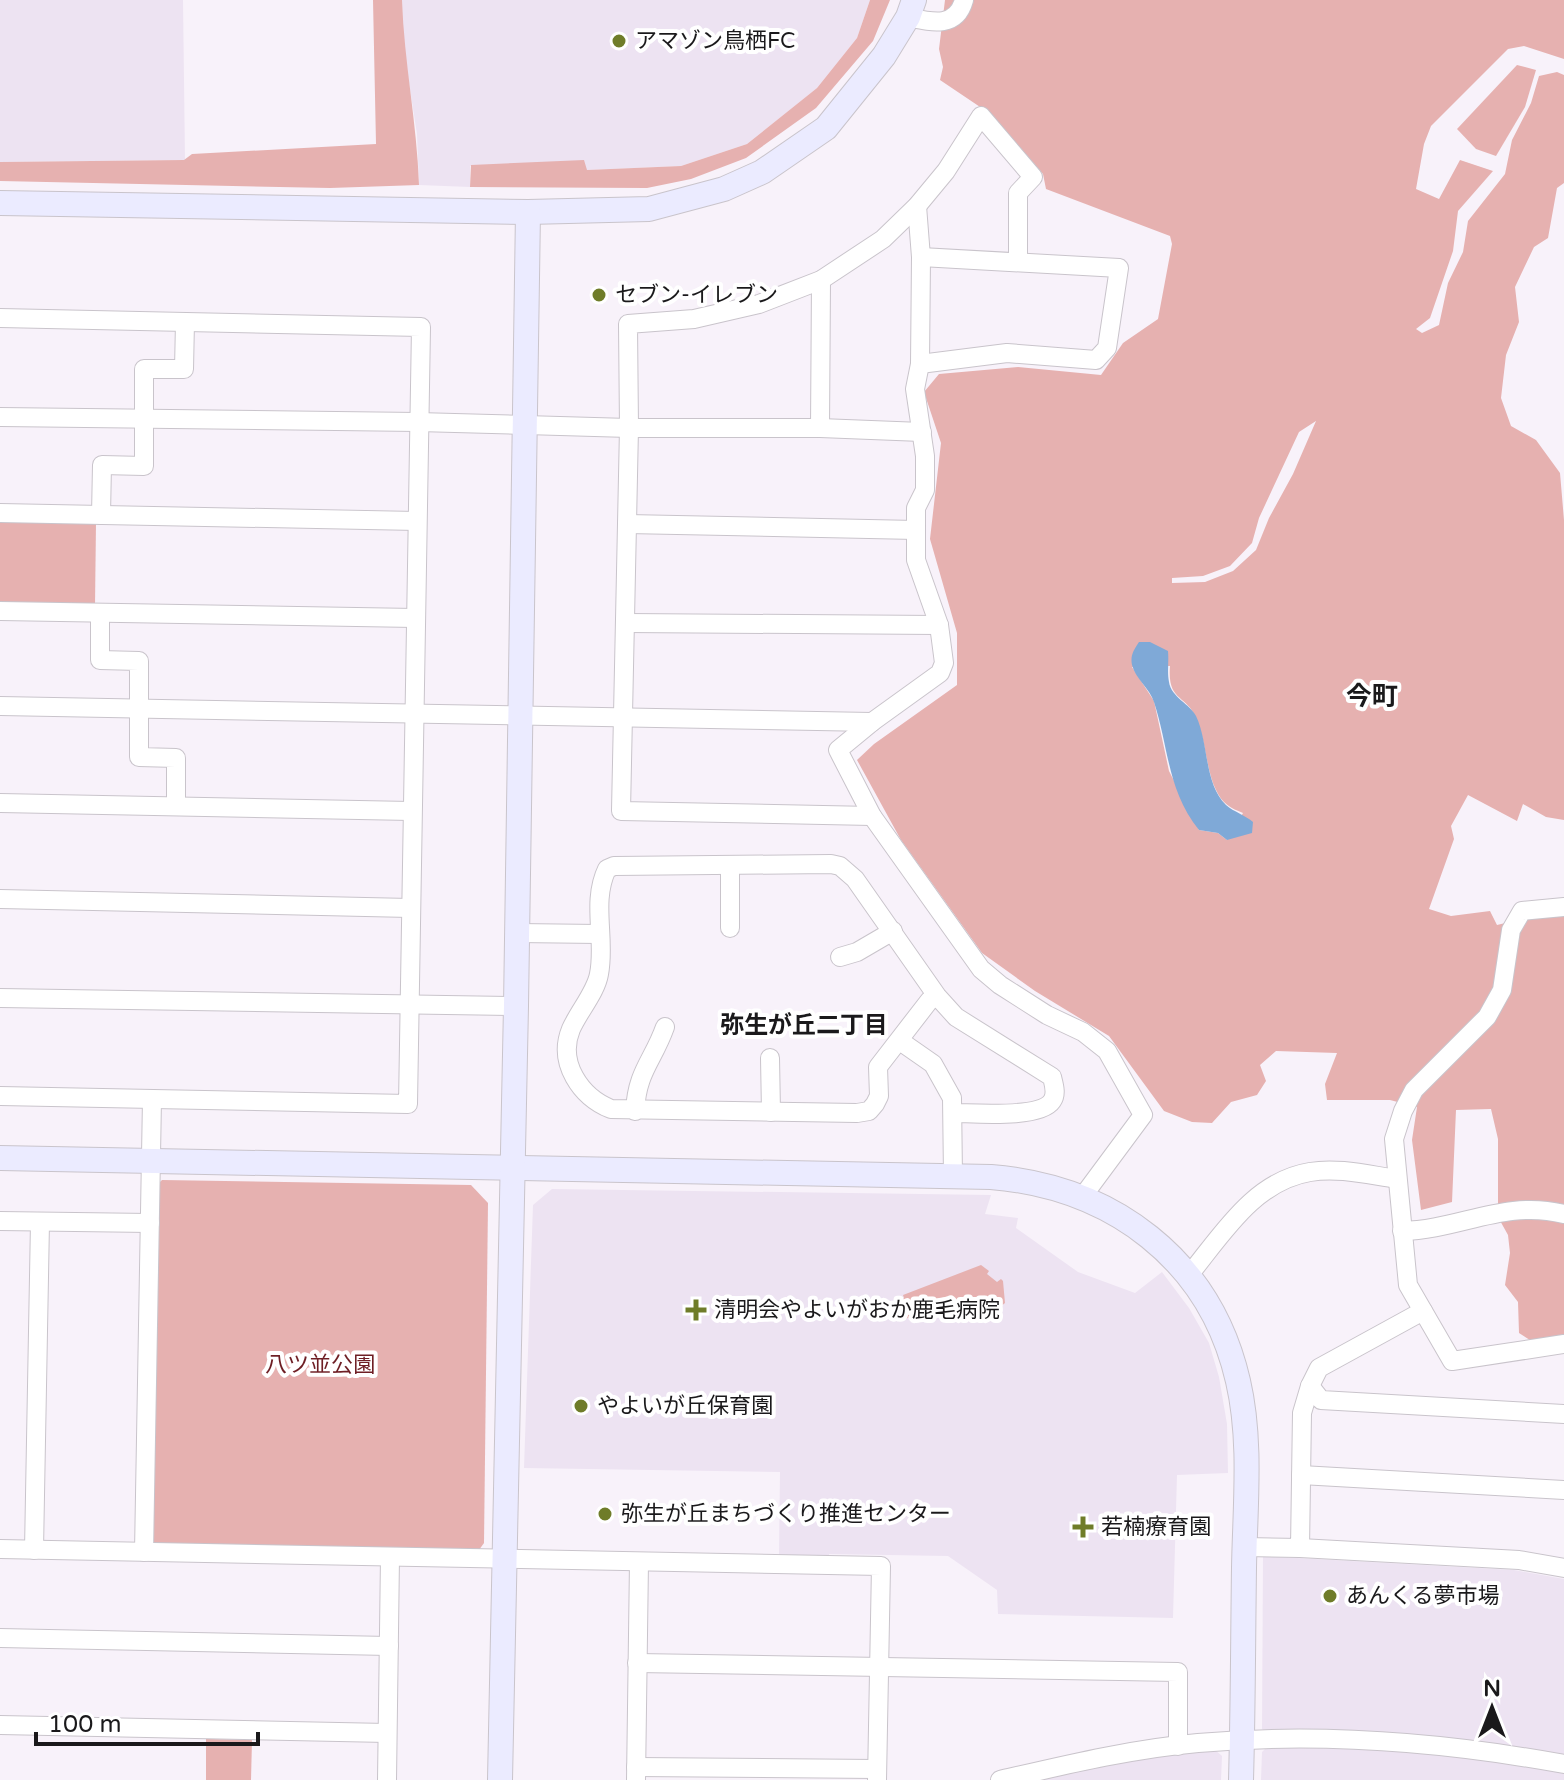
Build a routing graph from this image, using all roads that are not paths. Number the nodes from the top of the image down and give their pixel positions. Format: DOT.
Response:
graph roads {
  1 [pos="964,0"];
  2 [pos="911,8"];
  3 [pos="0,203"];
  4 [pos="917,206"];
  5 [pos="528,212"];
  6 [pos="921,257"];
  7 [pos="1018,261"];
  8 [pos="821,280"];
  9 [pos="0,318"];
  10 [pos="185,322"];
  11 [pos="920,364"];
  12 [pos="0,417"];
  13 [pos="143,419"];
  14 [pos="418,422"];
  15 [pos="524,426"];
  16 [pos="629,428"];
  17 [pos="820,428"];
  18 [pos="922,432"];
  19 [pos="0,513"];
  20 [pos="101,515"];
  21 [pos="417,521"];
  22 [pos="627,524"];
  23 [pos="916,530"];
  24 [pos="0,611"];
  25 [pos="100,613"];
  26 [pos="415,618"];
  27 [pos="626,623"];
  28 [pos="939,625"];
  29 [pos="0,706"];
  30 [pos="139,708"];
  31 [pos="413,712"];
  32 [pos="520,714"];
  33 [pos="624,717"];
  34 [pos="872,722"];
  35 [pos="0,803"];
  36 [pos="176,806"];
  37 [pos="411,811"];
  38 [pos="872,816"];
  39 [pos="730,865"];
  40 [pos="0,899"];
  41 [pos="1564,907"];
  42 [pos="410,908"];
  43 [pos="730,928"];
  44 [pos="893,931"];
  45 [pos="517,933"];
  46 [pos="599,934"];
  47 [pos="840,957"];
  48 [pos="937,996"];
  49 [pos="0,998"];
  50 [pos="408,1004"];
  51 [pos="516,1006"];
  52 [pos="665,1027"];
  53 [pos="900,1041"];
  54 [pos="770,1058"];
  55 [pos="0,1096"];
  56 [pos="152,1099"];
  57 [pos="635,1111"];
  58 [pos="771,1112"];
  59 [pos="953,1113"];
  60 [pos="0,1158"];
  61 [pos="151,1161"];
  62 [pos="512,1168"];
  63 [pos="953,1176"];
  64 [pos="1397,1179"];
  65 [pos="1083,1196"];
  66 [pos="1564,1214"];
  67 [pos="0,1221"];
  68 [pos="40,1222"];
  69 [pos="150,1223"];
  70 [pos="1402,1231"];
  71 [pos="1189,1275"];
  72 [pos="1423,1311"];
  73 [pos="1564,1344"];
  74 [pos="1310,1386"];
  75 [pos="1564,1414"];
  76 [pos="1301,1475"];
  77 [pos="1564,1490"];
  78 [pos="1245,1547"];
  79 [pos="1300,1548"];
  80 [pos="0,1549"];
  81 [pos="34,1550"];
  82 [pos="144,1552"];
  83 [pos="390,1557"];
  84 [pos="505,1560"];
  85 [pos="639,1562"];
  86 [pos="1564,1568"];
  87 [pos="0,1638"];
  88 [pos="389,1646"];
  89 [pos="637,1663"];
  90 [pos="879,1667"];
  91 [pos="0,1725"];
  92 [pos="387,1733"];
  93 [pos="1242,1740"];
  94 [pos="1178,1746"];
  95 [pos="1564,1764"];
  96 [pos="636,1774"];
  97 [pos="877,1774"];
  98 [pos="387,1780"];
  99 [pos="500,1780"];
  100 [pos="1000,1780"];
  101 [pos="1241,1780"];
  1 -- 2 [label="street"];
  2 -- 5 [label="street"];
  3 -- 5 [label="street"];
  4 -- 6 [label="street"];
  4 -- 7 [label="street"];
  4 -- 8 [label="street"];
  5 -- 15 [label="street"];
  6 -- 7 [label="street"];
  6 -- 11 [label="street"];
  7 -- 11 [label="street"];
  8 -- 16 [label="street"];
  8 -- 17 [label="street"];
  9 -- 10 [label="street"];
  10 -- 13 [label="street"];
  10 -- 14 [label="street"];
  11 -- 18 [label="street"];
  12 -- 13 [label="street"];
  13 -- 14 [label="street"];
  13 -- 20 [label="street"];
  14 -- 15 [label="street"];
  14 -- 21 [label="street"];
  15 -- 16 [label="street"];
  15 -- 32 [label="street"];
  16 -- 17 [label="street"];
  16 -- 22 [label="street"];
  17 -- 18 [label="street"];
  18 -- 23 [label="street"];
  19 -- 20 [label="street"];
  20 -- 21 [label="street"];
  21 -- 26 [label="street"];
  22 -- 23 [label="street"];
  22 -- 27 [label="street"];
  23 -- 28 [label="street"];
  24 -- 25 [label="street"];
  25 -- 26 [label="street"];
  25 -- 30 [label="street"];
  26 -- 31 [label="street"];
  27 -- 28 [label="street"];
  27 -- 33 [label="street"];
  28 -- 34 [label="street"];
  29 -- 30 [label="street"];
  30 -- 31 [label="street"];
  30 -- 36 [label="street"];
  31 -- 32 [label="street"];
  31 -- 37 [label="street"];
  32 -- 33 [label="street"];
  32 -- 45 [label="street"];
  33 -- 34 [label="street"];
  33 -- 38 [label="street"];
  34 -- 38 [label="street"];
  35 -- 36 [label="street"];
  36 -- 37 [label="street"];
  37 -- 42 [label="street"];
  38 -- 65 [label="street"];
  39 -- 43 [label="street"];
  39 -- 44 [label="street"];
  39 -- 46 [label="street"];
  40 -- 42 [label="street"];
  41 -- 64 [label="street"];
  42 -- 50 [label="street"];
  44 -- 47 [label="street"];
  44 -- 48 [label="street"];
  45 -- 46 [label="street"];
  45 -- 51 [label="street"];
  46 -- 57 [label="street"];
  48 -- 53 [label="street"];
  48 -- 59 [label="street"];
  49 -- 50 [label="street"];
  50 -- 51 [label="street"];
  50 -- 56 [label="street"];
  51 -- 62 [label="street"];
  52 -- 57 [label="street"];
  53 -- 58 [label="street"];
  53 -- 59 [label="street"];
  54 -- 58 [label="street"];
  55 -- 56 [label="street"];
  56 -- 61 [label="street"];
  57 -- 58 [label="street"];
  59 -- 63 [label="street"];
  60 -- 61 [label="street"];
  61 -- 62 [label="street"];
  61 -- 69 [label="street"];
  62 -- 63 [label="street"];
  62 -- 84 [label="street"];
  63 -- 65 [label="street"];
  64 -- 70 [label="street"];
  64 -- 71 [label="street"];
  65 -- 71 [label="street"];
  66 -- 70 [label="street"];
  67 -- 68 [label="street"];
  68 -- 69 [label="street"];
  68 -- 81 [label="street"];
  69 -- 82 [label="street"];
  70 -- 72 [label="street"];
  71 -- 78 [label="street"];
  72 -- 73 [label="street"];
  72 -- 74 [label="street"];
  74 -- 75 [label="street"];
  74 -- 76 [label="street"];
  76 -- 77 [label="street"];
  76 -- 79 [label="street"];
  78 -- 79 [label="street"];
  78 -- 93 [label="street"];
  79 -- 86 [label="street"];
  80 -- 81 [label="street"];
  81 -- 82 [label="street"];
  82 -- 83 [label="street"];
  83 -- 84 [label="street"];
  83 -- 88 [label="street"];
  84 -- 85 [label="street"];
  84 -- 99 [label="street"];
  85 -- 89 [label="street"];
  85 -- 90 [label="street"];
  87 -- 88 [label="street"];
  88 -- 92 [label="street"];
  89 -- 90 [label="street"];
  89 -- 96 [label="street"];
  90 -- 94 [label="street"];
  90 -- 97 [label="street"];
  91 -- 92 [label="street"];
  92 -- 98 [label="street"];
  93 -- 94 [label="street"];
  93 -- 95 [label="street"];
  93 -- 101 [label="street"];
  94 -- 100 [label="street"];
  96 -- 97 [label="street"];
}
